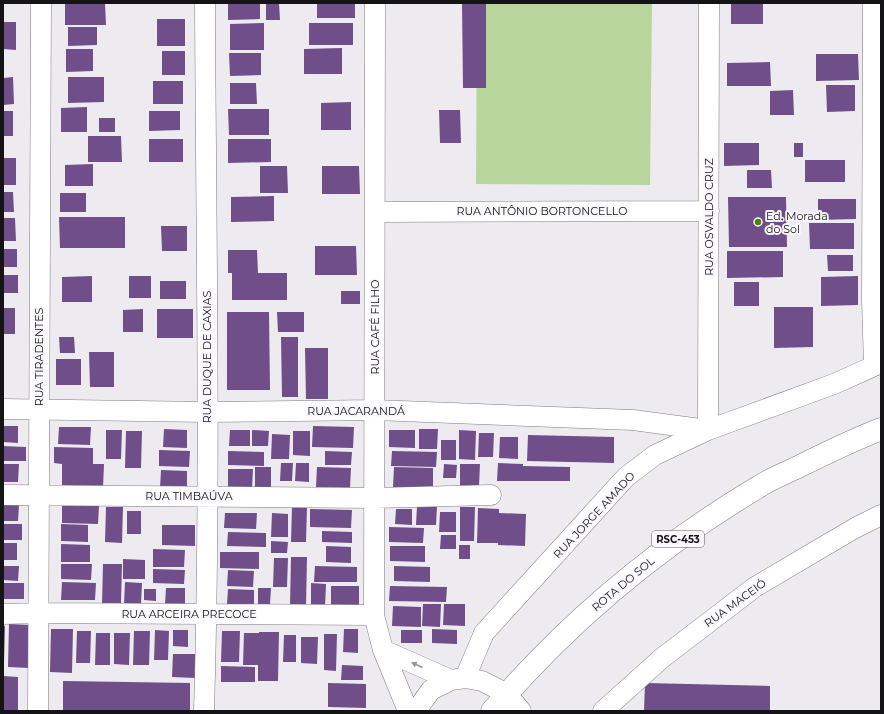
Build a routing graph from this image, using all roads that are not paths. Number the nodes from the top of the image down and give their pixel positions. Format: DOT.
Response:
graph roads {
  1 [pos="41,3"];
  2 [pos="205,3"];
  3 [pos="375,3"];
  4 [pos="709,3"];
  5 [pos="873,3"];
  6 [pos="709,210"];
  7 [pos="375,212"];
  8 [pos="878,365"];
  9 [pos="3,409"];
  10 [pos="39,409"];
  11 [pos="375,410"];
  12 [pos="207,412"];
  13 [pos="881,429"];
  14 [pos="708,430"];
  15 [pos="3,495"];
  16 [pos="39,495"];
  17 [pos="491,495"];
  18 [pos="208,497"];
  19 [pos="375,498"];
  20 [pos="881,515"];
  21 [pos="38,613"];
  22 [pos="3,614"];
  23 [pos="207,614"];
  24 [pos="374,615"];
  25 [pos="384,650"];
  26 [pos="458,679"];
  27 [pos="507,694"];
  28 [pos="38,711"];
  29 [pos="204,711"];
  30 [pos="408,711"];
  31 [pos="418,711"];
  32 [pos="492,711"];
  33 [pos="521,711"];
  34 [pos="603,711"];
  1 -- 10 [label="street, RUA TIRADENTES"];
  2 -- 12 [label="street, RUA DUQUE DE CAXIAS"];
  3 -- 7 [label="street, RUA CAFÉ FILHO"];
  4 -- 6 [label="street, RUA OSVALDO CRUZ"];
  5 -- 8 [label="street"];
  6 -- 7 [label="street, RUA ANTÔNIO BORTONCELLO"];
  6 -- 14 [label="street, RUA OSVALDO CRUZ"];
  7 -- 11 [label="street, RUA CAFÉ FILHO"];
  8 -- 14 [label="street, RUA JORGE AMADO"];
  9 -- 10 [label="street, RUA JACARANDÁ"];
  10 -- 12 [label="street, RUA JACARANDÁ"];
  10 -- 16 [label="street, RUA TIRADENTES"];
  11 -- 12 [label="street, RUA JACARANDÁ"];
  11 -- 14 [label="street, RUA JACARANDÁ"];
  11 -- 19 [label="street, RUA CAFÉ FILHO"];
  12 -- 18 [label="street, RUA DUQUE DE CAXIAS"];
  13 -- 27 [label="highway, ROTA DO SOL / RSC-453"];
  14 -- 26 [label="street, RUA JORGE AMADO"];
  15 -- 16 [label="street, RUA TIMBAÚVA"];
  16 -- 18 [label="street, RUA TIMBAÚVA"];
  16 -- 21 [label="street, RUA TIRADENTES"];
  17 -- 19 [label="street, RUA TIMBAÚVA"];
  18 -- 19 [label="street, RUA TIMBAÚVA"];
  18 -- 23 [label="street, RUA DUQUE DE CAXIAS"];
  19 -- 24 [label="street, RUA CAFÉ FILHO"];
  20 -- 34 [label="street, RUA MACEIÓ"];
  21 -- 22 [label="street, RUA ARCEIRA PRECOCE"];
  21 -- 23 [label="street, RUA ARCEIRA PRECOCE"];
  21 -- 28 [label="street, RUA TIRADENTES"];
  23 -- 24 [label="street, RUA ARCEIRA PRECOCE"];
  23 -- 29 [label="street, RUA DUQUE DE CAXIAS"];
  24 -- 25 [label="street, RUA CAFÉ FILHO"];
  26 -- 25 [label="street, one-way"];
  25 -- 30 [label="street, RUA CAFÉ FILHO"];
  26 -- 27 [label="street"];
  26 -- 31 [label="street"];
  27 -- 32 [label="highway, ROTA DO SOL / RSC-453"];
  27 -- 33 [label="street"];
}
